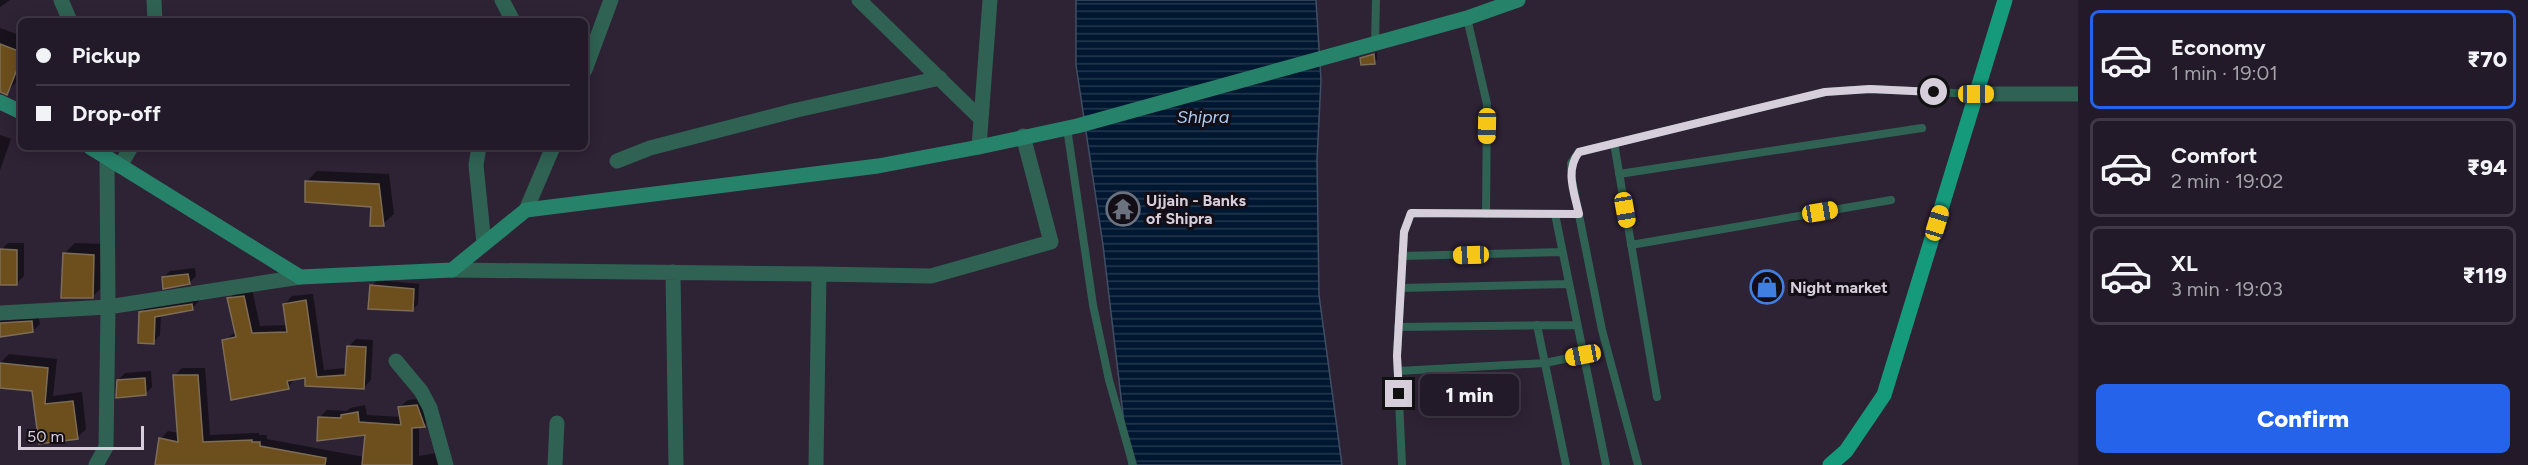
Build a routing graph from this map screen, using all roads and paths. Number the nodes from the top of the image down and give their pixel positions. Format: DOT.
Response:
graph roads {
  1 [pos="62,0"];
  2 [pos="154,0"];
  3 [pos="502,0"];
  4 [pos="611,0"];
  5 [pos="858,0"];
  6 [pos="990,0"];
  7 [pos="1376,0"];
  8 [pos="1518,0"];
  9 [pos="2004,0"];
  10 [pos="69,18"];
  11 [pos="155,18"];
  12 [pos="511,18"];
  13 [pos="1467,18"];
  14 [pos="1375,44"];
  15 [pos="588,62"];
  16 [pos="940,78"];
  17 [pos="1976,94"];
  18 [pos="2078,94"];
  19 [pos="0,102"];
  20 [pos="18,111"];
  21 [pos="981,119"];
  22 [pos="1072,127"];
  23 [pos="1922,128"];
  24 [pos="1023,136"];
  25 [pos="1614,143"];
  26 [pos="979,147"];
  27 [pos="95,150"];
  28 [pos="129,150"];
  29 [pos="478,150"];
  30 [pos="552,150"];
  31 [pos="107,158"];
  32 [pos="617,161"];
  33 [pos="120,166"];
  34 [pos="1619,174"];
  35 [pos="1891,200"];
  36 [pos="526,210"];
  37 [pos="1486,214"];
  38 [pos="1555,214"];
  39 [pos="1579,214"];
  40 [pos="484,244"];
  41 [pos="1631,246"];
  42 [pos="1562,252"];
  43 [pos="1402,256"];
  44 [pos="452,270"];
  45 [pos="673,272"];
  46 [pos="819,274"];
  47 [pos="300,277"];
  48 [pos="1569,284"];
  49 [pos="1401,288"];
  50 [pos="108,307"];
  51 [pos="0,313"];
  52 [pos="1537,325"];
  53 [pos="1577,325"];
  54 [pos="1398,327"];
  55 [pos="1583,355"];
  56 [pos="396,361"];
  57 [pos="1545,363"];
  58 [pos="1398,370"];
  59 [pos="1658,397"];
  60 [pos="557,423"];
  61 [pos="96,465"];
  62 [pos="446,465"];
  63 [pos="555,465"];
  64 [pos="676,465"];
  65 [pos="816,465"];
  66 [pos="1133,465"];
  67 [pos="1402,465"];
  68 [pos="1566,465"];
  69 [pos="1606,465"];
  70 [pos="1638,465"];
  71 [pos="1830,465"];
  1 -- 10 [label="street"];
  2 -- 11 [label="street"];
  3 -- 12 [label="street"];
  4 -- 15 [label="street"];
  5 -- 16 [label="street"];
  6 -- 21 [label="street"];
  7 -- 14 [label="lane"];
  8 -- 13 [label="main road"];
  9 -- 17 [label="main road"];
  13 -- 14 [label="main road"];
  13 -- 37 [label="lane"];
  14 -- 22 [label="main road"];
  16 -- 21 [label="street"];
  16 -- 32 [label="street"];
  17 -- 18 [label="street"];
  17 -- 25 [label="lane"];
  17 -- 71 [label="main road"];
  19 -- 20 [label="main road"];
  21 -- 26 [label="street"];
  22 -- 24 [label="main road"];
  22 -- 66 [label="lane"];
  23 -- 34 [label="lane"];
  24 -- 26 [label="main road"];
  24 -- 46 [label="street"];
  25 -- 34 [label="lane"];
  25 -- 39 [label="lane"];
  26 -- 36 [label="main road"];
  27 -- 31 [label="main road"];
  28 -- 33 [label="street"];
  29 -- 40 [label="street"];
  30 -- 36 [label="street"];
  31 -- 33 [label="main road"];
  31 -- 50 [label="street"];
  33 -- 47 [label="main road"];
  34 -- 41 [label="lane"];
  35 -- 41 [label="lane"];
  36 -- 40 [label="main road"];
  37 -- 38 [label="lane"];
  37 -- 43 [label="lane"];
  38 -- 39 [label="lane"];
  38 -- 42 [label="lane"];
  39 -- 70 [label="lane"];
  40 -- 44 [label="main road"];
  41 -- 59 [label="lane"];
  42 -- 43 [label="lane"];
  42 -- 48 [label="lane"];
  43 -- 49 [label="lane"];
  44 -- 45 [label="street"];
  44 -- 47 [label="main road"];
  45 -- 46 [label="street"];
  45 -- 64 [label="street"];
  46 -- 65 [label="street"];
  47 -- 50 [label="street"];
  48 -- 49 [label="lane"];
  48 -- 53 [label="lane"];
  49 -- 54 [label="lane"];
  50 -- 51 [label="street"];
  50 -- 61 [label="street"];
  52 -- 53 [label="lane"];
  52 -- 54 [label="lane"];
  52 -- 57 [label="lane"];
  53 -- 55 [label="lane"];
  54 -- 58 [label="lane"];
  55 -- 57 [label="lane"];
  55 -- 69 [label="lane"];
  56 -- 62 [label="street"];
  57 -- 58 [label="lane"];
  57 -- 68 [label="lane"];
  58 -- 67 [label="lane"];
  60 -- 63 [label="street"];
}
